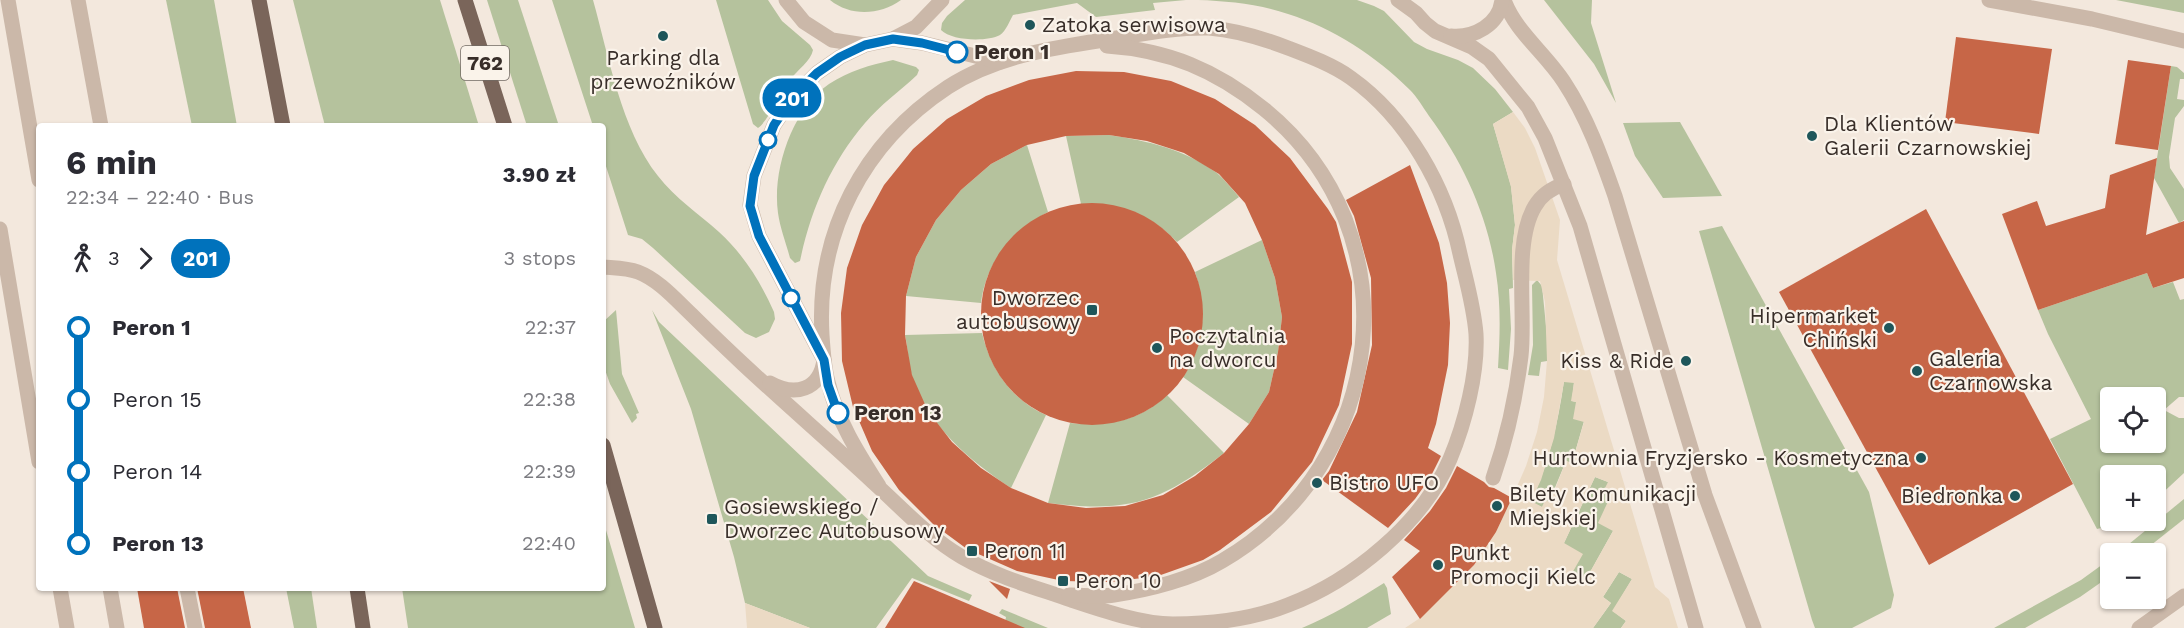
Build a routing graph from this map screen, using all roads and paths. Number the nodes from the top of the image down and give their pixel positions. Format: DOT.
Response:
graph roads {
  1 [pos="78,0"];
  2 [pos="465,0"];
  3 [pos="786,0"];
  4 [pos="1398,0"];
  5 [pos="1503,0"];
  6 [pos="1989,0"];
  7 [pos="938,3"];
  8 [pos="258,4"];
  9 [pos="6,5"];
  10 [pos="1414,6"];
  11 [pos="1448,36"];
  12 [pos="893,39"];
  13 [pos="2184,41"];
  14 [pos="1077,44"];
  15 [pos="865,45"];
  16 [pos="1000,62"];
  17 [pos="100,123"];
  18 [pos="282,123"];
  19 [pos="504,123"];
  20 [pos="36,164"];
  21 [pos="1564,184"];
  22 [pos="0,229"];
  23 [pos="606,267"];
  24 [pos="824,360"];
  25 [pos="757,376"];
  26 [pos="36,444"];
  27 [pos="606,457"];
  28 [pos="1493,478"];
  29 [pos="879,486"];
  30 [pos="61,591"];
  31 [pos="111,591"];
  32 [pos="188,591"];
  33 [pos="357,591"];
  34 [pos="1056,594"];
  35 [pos="2184,598"];
  36 [pos="67,628"];
  37 [pos="117,628"];
  38 [pos="195,628"];
  39 [pos="363,628"];
  40 [pos="654,628"];
  41 [pos="1696,628"];
  42 [pos="1754,628"];
  43 [pos="2139,628"];
  44 [pos="2153,628"];
  1 -- 17 [label="street"];
  2 -- 19 [label="main road, 762"];
  3 -- 15 [label="street"];
  4 -- 10 [label="street"];
  5 -- 11 [label="street"];
  5 -- 42 [label="street"];
  6 -- 13 [label="street"];
  7 -- 12 [label="street"];
  8 -- 18 [label="main road"];
  9 -- 20 [label="street"];
  10 -- 11 [label="street"];
  11 -- 21 [label="street"];
  12 -- 15 [label="street"];
  12 -- 16 [label="street"];
  14 -- 16 [label="street"];
  14 -- 34 [label="street"];
  14 -- 34 [label="street"];
  15 -- 24 [label="street"];
  16 -- 24 [label="street"];
  21 -- 28 [label="street"];
  21 -- 41 [label="street"];
  22 -- 26 [label="street"];
  23 -- 25 [label="street"];
  24 -- 25 [label="street"];
  24 -- 29 [label="street"];
  25 -- 29 [label="street"];
  27 -- 40 [label="main road"];
  29 -- 34 [label="street"];
  30 -- 36 [label="street"];
  31 -- 37 [label="street"];
  32 -- 38 [label="street"];
  33 -- 39 [label="main road"];
  35 -- 43 [label="street"];
  35 -- 44 [label="street"];
}
